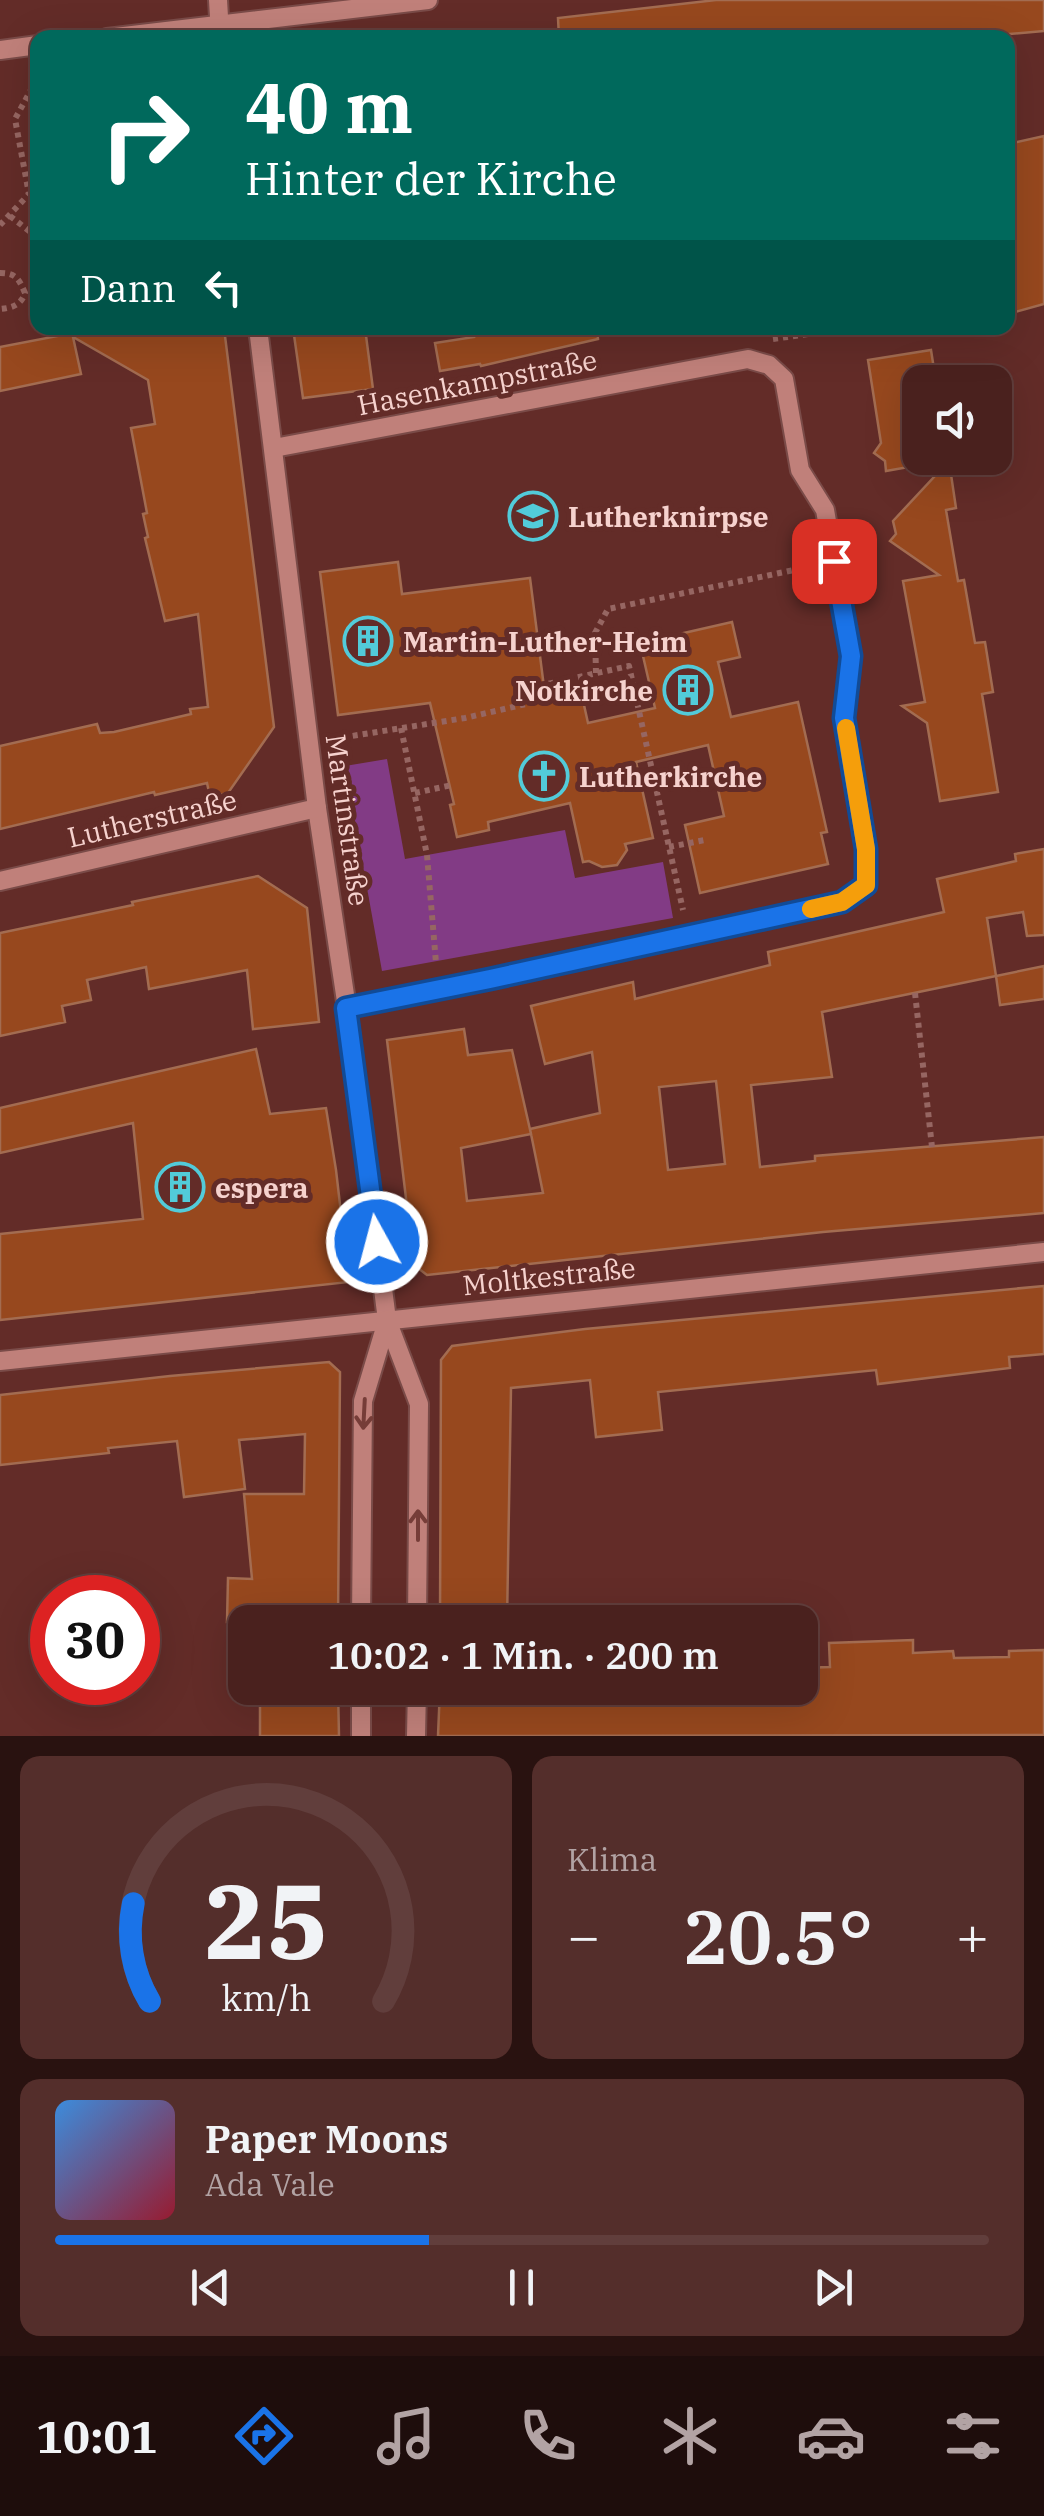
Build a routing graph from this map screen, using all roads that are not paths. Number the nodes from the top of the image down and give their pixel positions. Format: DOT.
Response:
graph roads {
  1 [pos="218,0"];
  2 [pos="428,0"];
  3 [pos="219,30"];
  4 [pos="232,30"];
  5 [pos="30,46"];
  6 [pos="0,50"];
  7 [pos="259,335"];
  8 [pos="274,448"];
  9 [pos="316,808"];
  10 [pos="0,881"];
  11 [pos="346,1008"];
  12 [pos="1044,1252"];
  13 [pos="387,1320"];
  14 [pos="0,1360"];
  15 [pos="362,1605"];
  16 [pos="418,1605"];
  17 [pos="361,1705"];
  18 [pos="417,1705"];
  19 [pos="360,1736"];
  20 [pos="416,1736"];
  1 -- 3 [label="street"];
  2 -- 4 [label="street"];
  5 -- 6 [label="street"];
  7 -- 8 [label="street, Martinstraße"];
  8 -- 9 [label="street, Martinstraße"];
  8 -- 11 [label="street, Hasenkampstraße"];
  9 -- 10 [label="street, Lutherstraße"];
  9 -- 11 [label="street, Martinstraße"];
  11 -- 13 [label="street, Martinstraße"];
  12 -- 13 [label="street, Moltkestraße"];
  13 -- 14 [label="street, Moltkestraße"];
  13 -- 15 [label="street, one-way"];
  16 -- 13 [label="street, one-way"];
  17 -- 19 [label="street"];
  18 -- 20 [label="street"];
}
